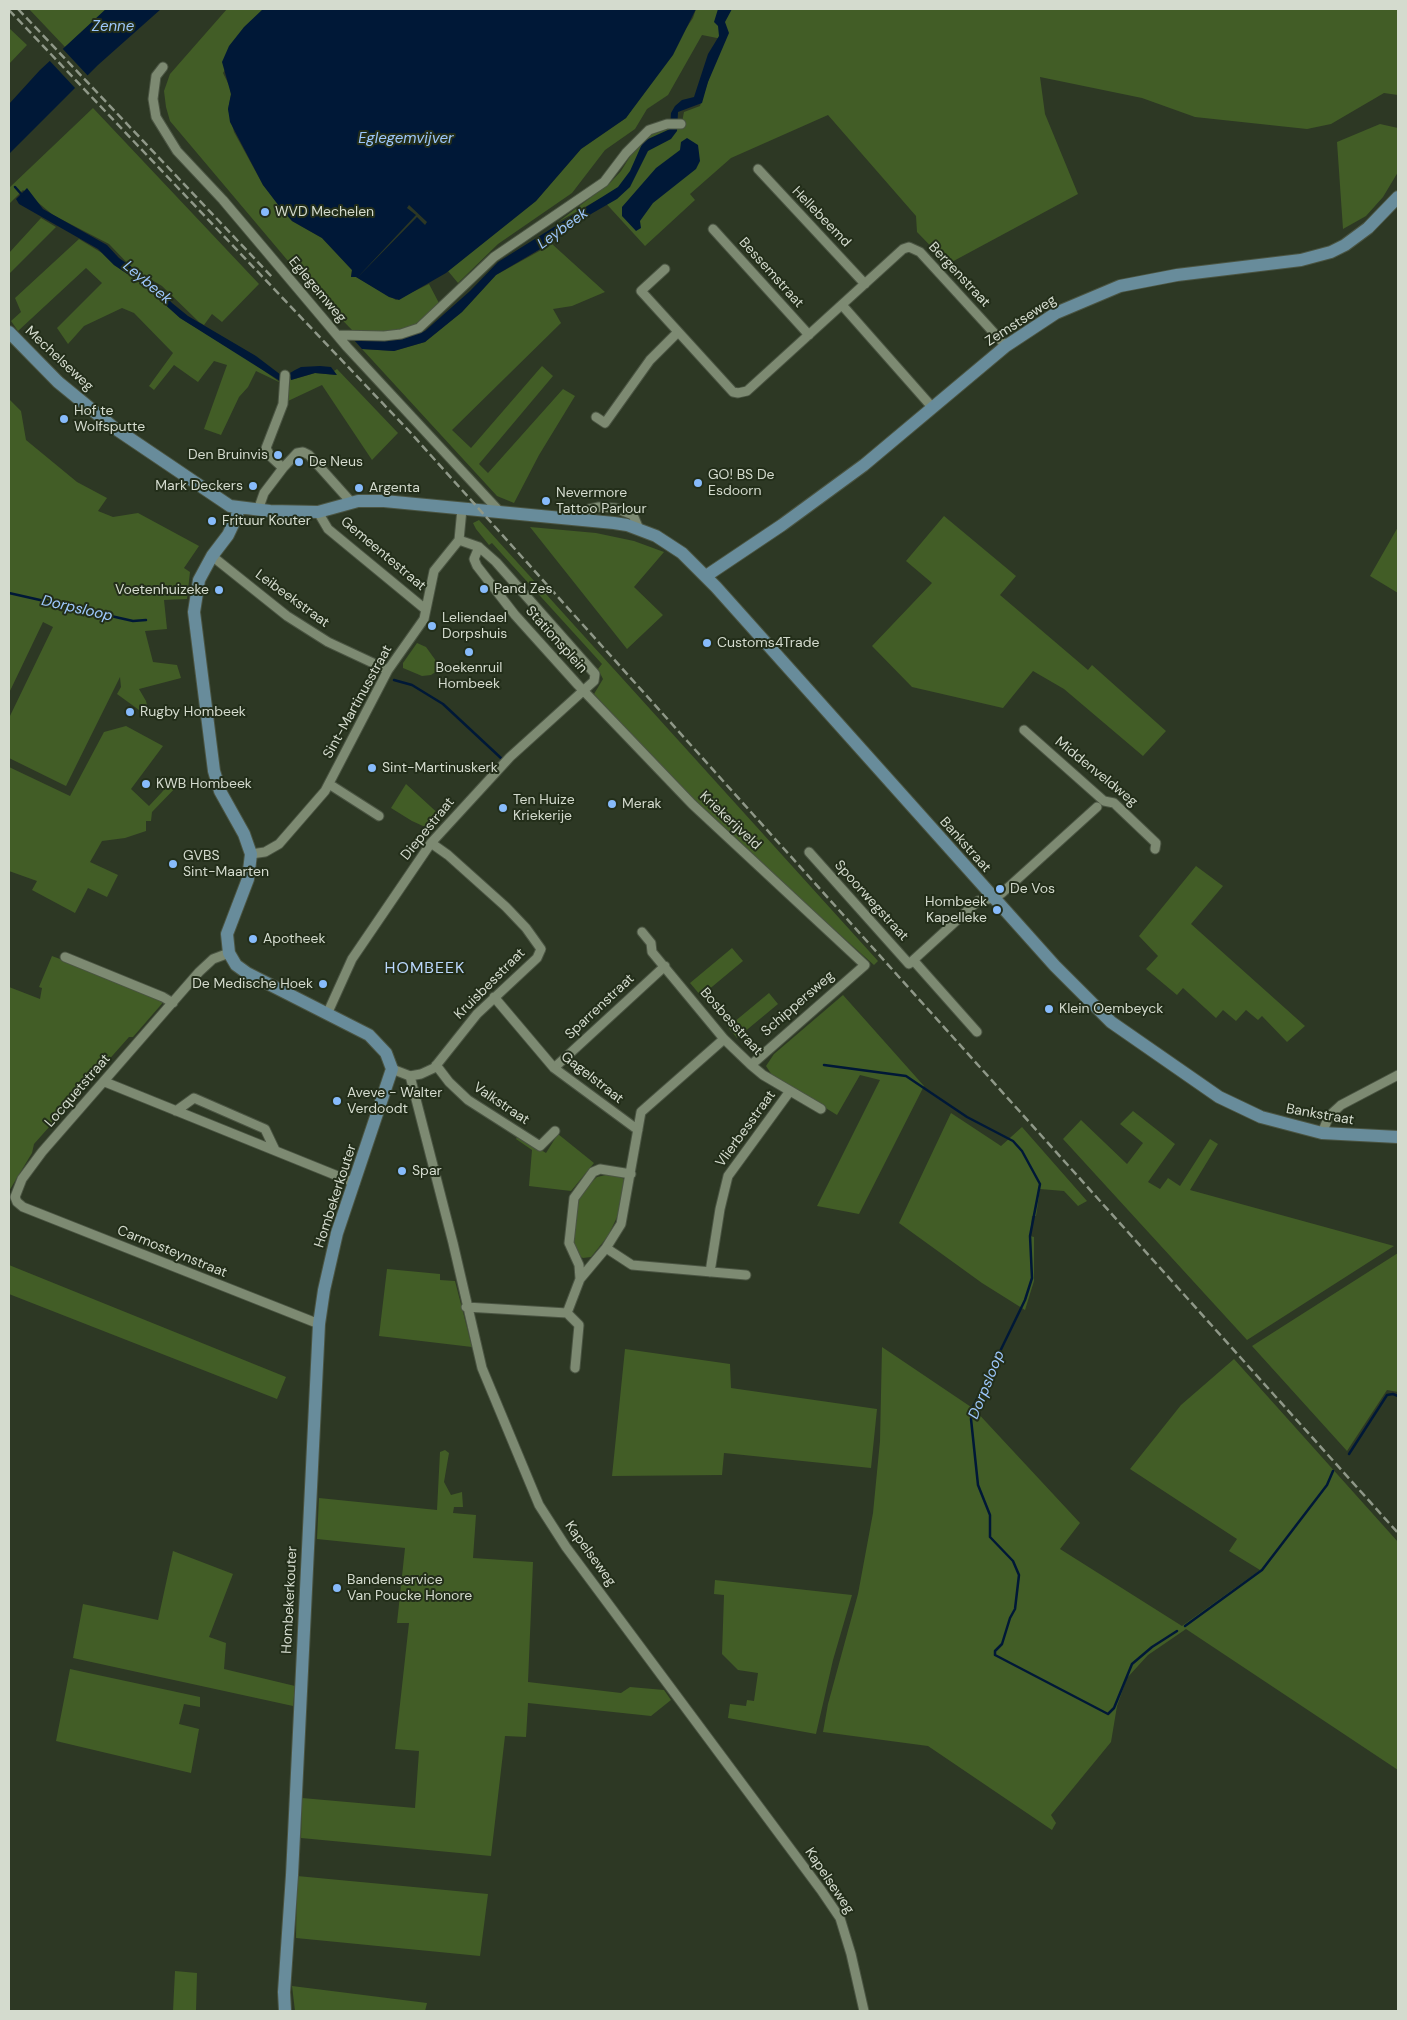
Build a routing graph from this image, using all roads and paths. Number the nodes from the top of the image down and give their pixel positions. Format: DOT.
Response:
graph roads {
  1 [pos="163,67"];
  2 [pos="681,124"];
  3 [pos="758,169"];
  4 [pos="1398,197"];
  5 [pos="713,229"];
  6 [pos="665,269"];
  7 [pos="865,284"];
  8 [pos="842,305"];
  9 [pos="9,332"];
  10 [pos="678,332"];
  11 [pos="337,335"];
  12 [pos="809,335"];
  13 [pos="1006,346"];
  14 [pos="285,376"];
  15 [pos="932,407"];
  16 [pos="596,417"];
  17 [pos="283,468"];
  18 [pos="351,502"];
  19 [pos="238,508"];
  20 [pos="462,509"];
  21 [pos="258,510"];
  22 [pos="318,512"];
  23 [pos="501,513"];
  24 [pos="459,540"];
  25 [pos="479,547"];
  26 [pos="212,556"];
  27 [pos="706,576"];
  28 [pos="426,610"];
  29 [pos="388,670"];
  30 [pos="584,691"];
  31 [pos="1024,730"];
  32 [pos="329,784"];
  33 [pos="1097,807"];
  34 [pos="379,816"];
  35 [pos="431,843"];
  36 [pos="1155,849"];
  37 [pos="809,852"];
  38 [pos="251,854"];
  39 [pos="993,898"];
  40 [pos="642,932"];
  41 [pos="229,953"];
  42 [pos="65,957"];
  43 [pos="914,961"];
  44 [pos="865,964"];
  45 [pos="665,966"];
  46 [pos="494,998"];
  47 [pos="173,1003"];
  48 [pos="328,1012"];
  49 [pos="977,1032"];
  50 [pos="724,1039"];
  51 [pos="436,1065"];
  52 [pos="751,1065"];
  53 [pos="554,1068"];
  54 [pos="392,1069"];
  55 [pos="1398,1075"];
  56 [pos="410,1076"];
  57 [pos="105,1082"];
  58 [pos="790,1091"];
  59 [pos="820,1109"];
  60 [pos="176,1111"];
  61 [pos="638,1130"];
  62 [pos="555,1131"];
  63 [pos="1322,1133"];
  64 [pos="1398,1136"];
  65 [pos="275,1150"];
  66 [pos="631,1174"];
  67 [pos="355,1182"];
  68 [pos="17,1202"];
  69 [pos="606,1248"];
  70 [pos="710,1272"];
  71 [pos="746,1275"];
  72 [pos="580,1279"];
  73 [pos="466,1307"];
  74 [pos="567,1313"];
  75 [pos="319,1324"];
  76 [pos="576,1368"];
  77 [pos="285,2011"];
  78 [pos="864,2011"];
  1 -- 11 [label="street, Eglegemweg"];
  2 -- 11 [label="street"];
  3 -- 7 [label="street, Hellebeemd"];
  4 -- 13 [label="street, Zemstseweg"];
  5 -- 12 [label="street, Bessemstraat"];
  6 -- 10 [label="street, Bergenstraat"];
  7 -- 8 [label="street, Bergenstraat"];
  7 -- 13 [label="street, Bergenstraat"];
  8 -- 12 [label="street, Bergenstraat"];
  8 -- 15 [label="street"];
  9 -- 19 [label="street, Mechelseweg"];
  10 -- 12 [label="street, Bergenstraat"];
  10 -- 16 [label="street"];
  11 -- 23 [label="street, Eglegemweg"];
  13 -- 15 [label="street, Zemstseweg"];
  14 -- 17 [label="street"];
  15 -- 27 [label="street, Zemstseweg"];
  17 -- 18 [label="street"];
  17 -- 21 [label="street"];
  18 -- 20 [label="street, Bankstraat"];
  18 -- 22 [label="street, Bankstraat"];
  19 -- 21 [label="street"];
  19 -- 26 [label="street"];
  20 -- 23 [label="street, Bankstraat"];
  20 -- 24 [label="street"];
  21 -- 22 [label="street"];
  22 -- 28 [label="street, Gemeentestraat"];
  23 -- 27 [label="street, Bankstraat"];
  24 -- 25 [label="street, Stationsplein"];
  24 -- 28 [label="street, Sint-Martinusstraat"];
  25 -- 30 [label="street, Stationsplein"];
  25 -- 30 [label="street, Stationsplein"];
  26 -- 29 [label="street, Leibeekstraat"];
  26 -- 38 [label="street"];
  27 -- 39 [label="street, Bankstraat"];
  28 -- 29 [label="street, Sint-Martinusstraat"];
  29 -- 32 [label="street, Sint-Martinusstraat"];
  30 -- 35 [label="street, Diepestraat"];
  30 -- 44 [label="street, Kriekerijveld"];
  31 -- 36 [label="street, Middenveldweg"];
  32 -- 34 [label="street"];
  32 -- 38 [label="street, Sint-Martinusstraat"];
  33 -- 39 [label="street, Middenveldweg"];
  35 -- 46 [label="street, Kruisbesstraat"];
  35 -- 48 [label="street, Diepestraat"];
  37 -- 43 [label="street, Spoorwegstraat"];
  38 -- 41 [label="street"];
  39 -- 43 [label="street"];
  39 -- 63 [label="street, Bankstraat"];
  40 -- 45 [label="street, Bosbesstraat"];
  41 -- 47 [label="street, Locquetstraat"];
  41 -- 48 [label="street"];
  42 -- 47 [label="street"];
  43 -- 49 [label="street, Spoorwegstraat"];
  44 -- 52 [label="street, Schippersweg"];
  45 -- 50 [label="street, Bosbesstraat"];
  45 -- 53 [label="street, Sparrenstraat"];
  46 -- 51 [label="street, Kruisbesstraat"];
  46 -- 53 [label="street, Gagelstraat"];
  47 -- 57 [label="street, Locquetstraat"];
  48 -- 54 [label="street"];
  50 -- 52 [label="street, Bosbesstraat"];
  50 -- 61 [label="street"];
  51 -- 56 [label="street, Kruisbesstraat"];
  51 -- 62 [label="street, Valkstraat"];
  52 -- 58 [label="street, Bosbesstraat"];
  53 -- 61 [label="street, Gagelstraat"];
  54 -- 56 [label="street"];
  54 -- 67 [label="street, Hombekerkouter"];
  55 -- 63 [label="street"];
  56 -- 73 [label="street, Kapelseweg"];
  57 -- 60 [label="street"];
  57 -- 68 [label="street, Locquetstraat"];
  58 -- 59 [label="street, Bosbesstraat"];
  58 -- 70 [label="street, Vlierbesstraat"];
  60 -- 65 [label="street"];
  60 -- 65 [label="street"];
  61 -- 66 [label="street"];
  63 -- 64 [label="street, Bankstraat"];
  65 -- 67 [label="street"];
  66 -- 69 [label="street"];
  66 -- 72 [label="street"];
  67 -- 75 [label="street, Hombekerkouter"];
  68 -- 75 [label="street, Carmosteynstraat"];
  69 -- 70 [label="street"];
  69 -- 72 [label="street"];
  70 -- 71 [label="street"];
  72 -- 74 [label="street"];
  73 -- 74 [label="street"];
  73 -- 78 [label="street, Kapelseweg"];
  74 -- 76 [label="street"];
  75 -- 77 [label="street, Hombekerkouter"];
}
